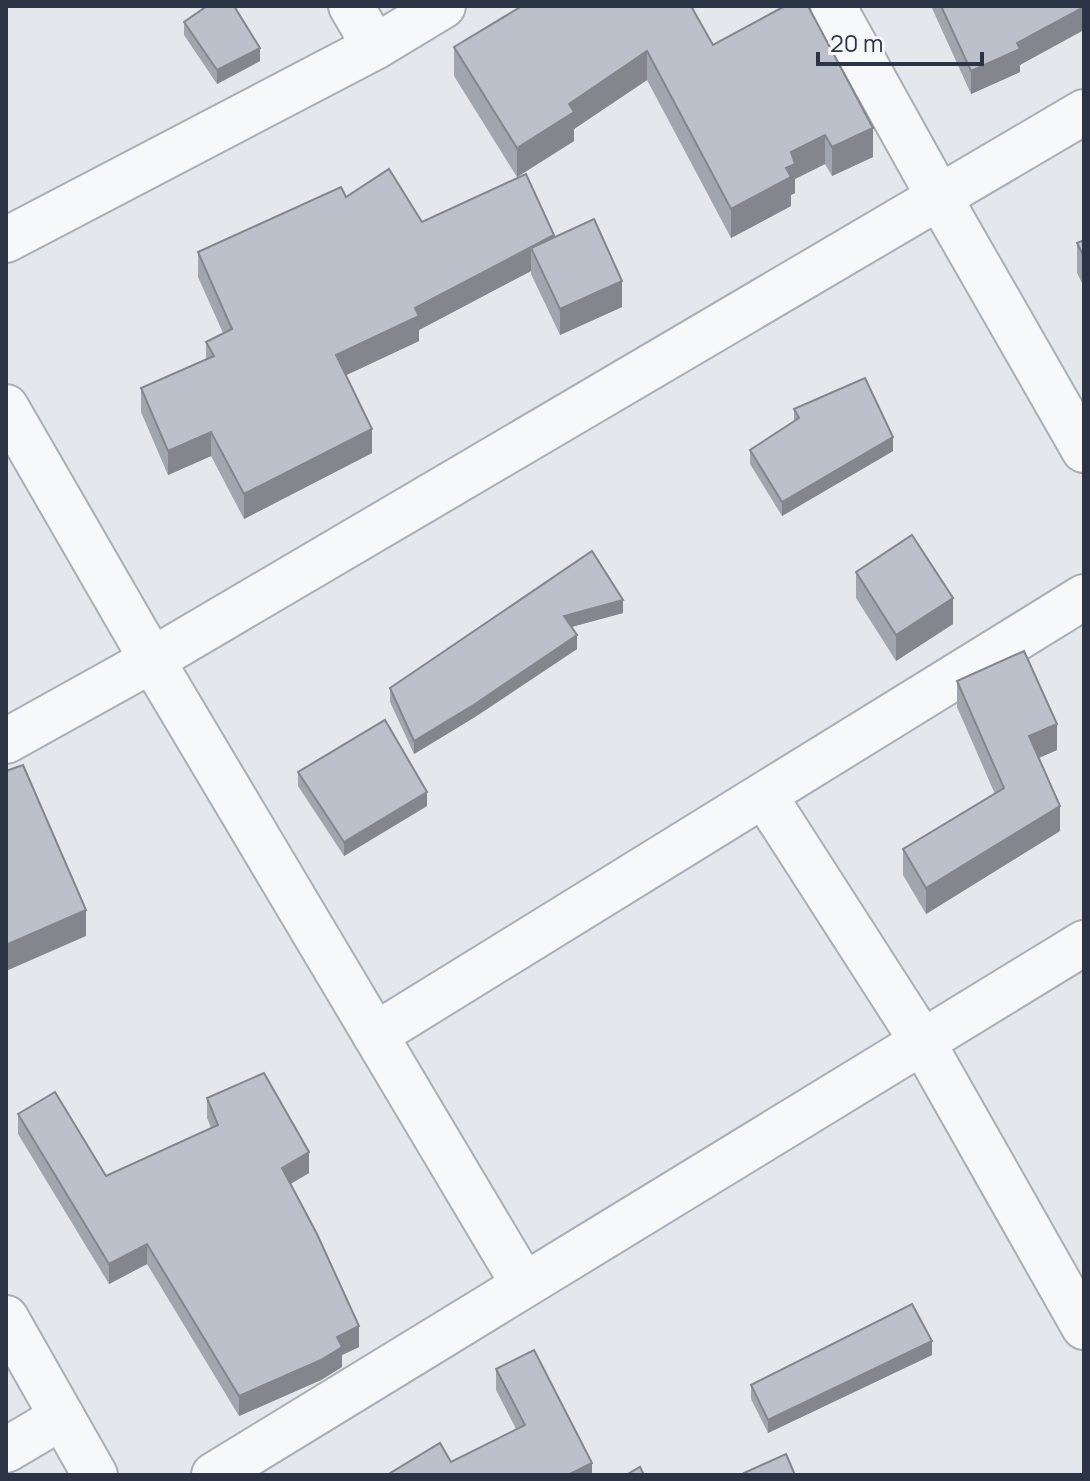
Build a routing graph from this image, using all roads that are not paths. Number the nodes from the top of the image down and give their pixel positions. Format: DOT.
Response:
graph roads {
  1 [pos="351,6"];
  2 [pos="443,6"];
  3 [pos="833,6"];
  4 [pos="375,47"];
  5 [pos="1084,112"];
  6 [pos="939,197"];
  7 [pos="6,240"];
  8 [pos="6,407"];
  9 [pos="1084,450"];
  10 [pos="1084,597"];
  11 [pos="152,660"];
  12 [pos="6,741"];
  13 [pos="764,795"];
  14 [pos="1084,943"];
  15 [pos="375,1035"];
  16 [pos="922,1041"];
  17 [pos="524,1285"];
  18 [pos="6,1318"];
  19 [pos="1084,1327"];
  20 [pos="62,1417"];
  21 [pos="6,1450"];
  22 [pos="95,1475"];
  23 [pos="214,1475"];
  1 -- 4 [label="street"];
  2 -- 4 [label="street"];
  3 -- 6 [label="street"];
  4 -- 7 [label="street"];
  5 -- 6 [label="street"];
  6 -- 9 [label="street"];
  6 -- 11 [label="street"];
  8 -- 11 [label="street"];
  10 -- 13 [label="street"];
  11 -- 12 [label="street"];
  11 -- 15 [label="street"];
  13 -- 15 [label="street"];
  13 -- 16 [label="street"];
  14 -- 16 [label="street"];
  15 -- 17 [label="street"];
  16 -- 17 [label="street"];
  16 -- 19 [label="street"];
  17 -- 23 [label="street"];
  18 -- 20 [label="street"];
  20 -- 21 [label="street"];
  20 -- 22 [label="street"];
}
